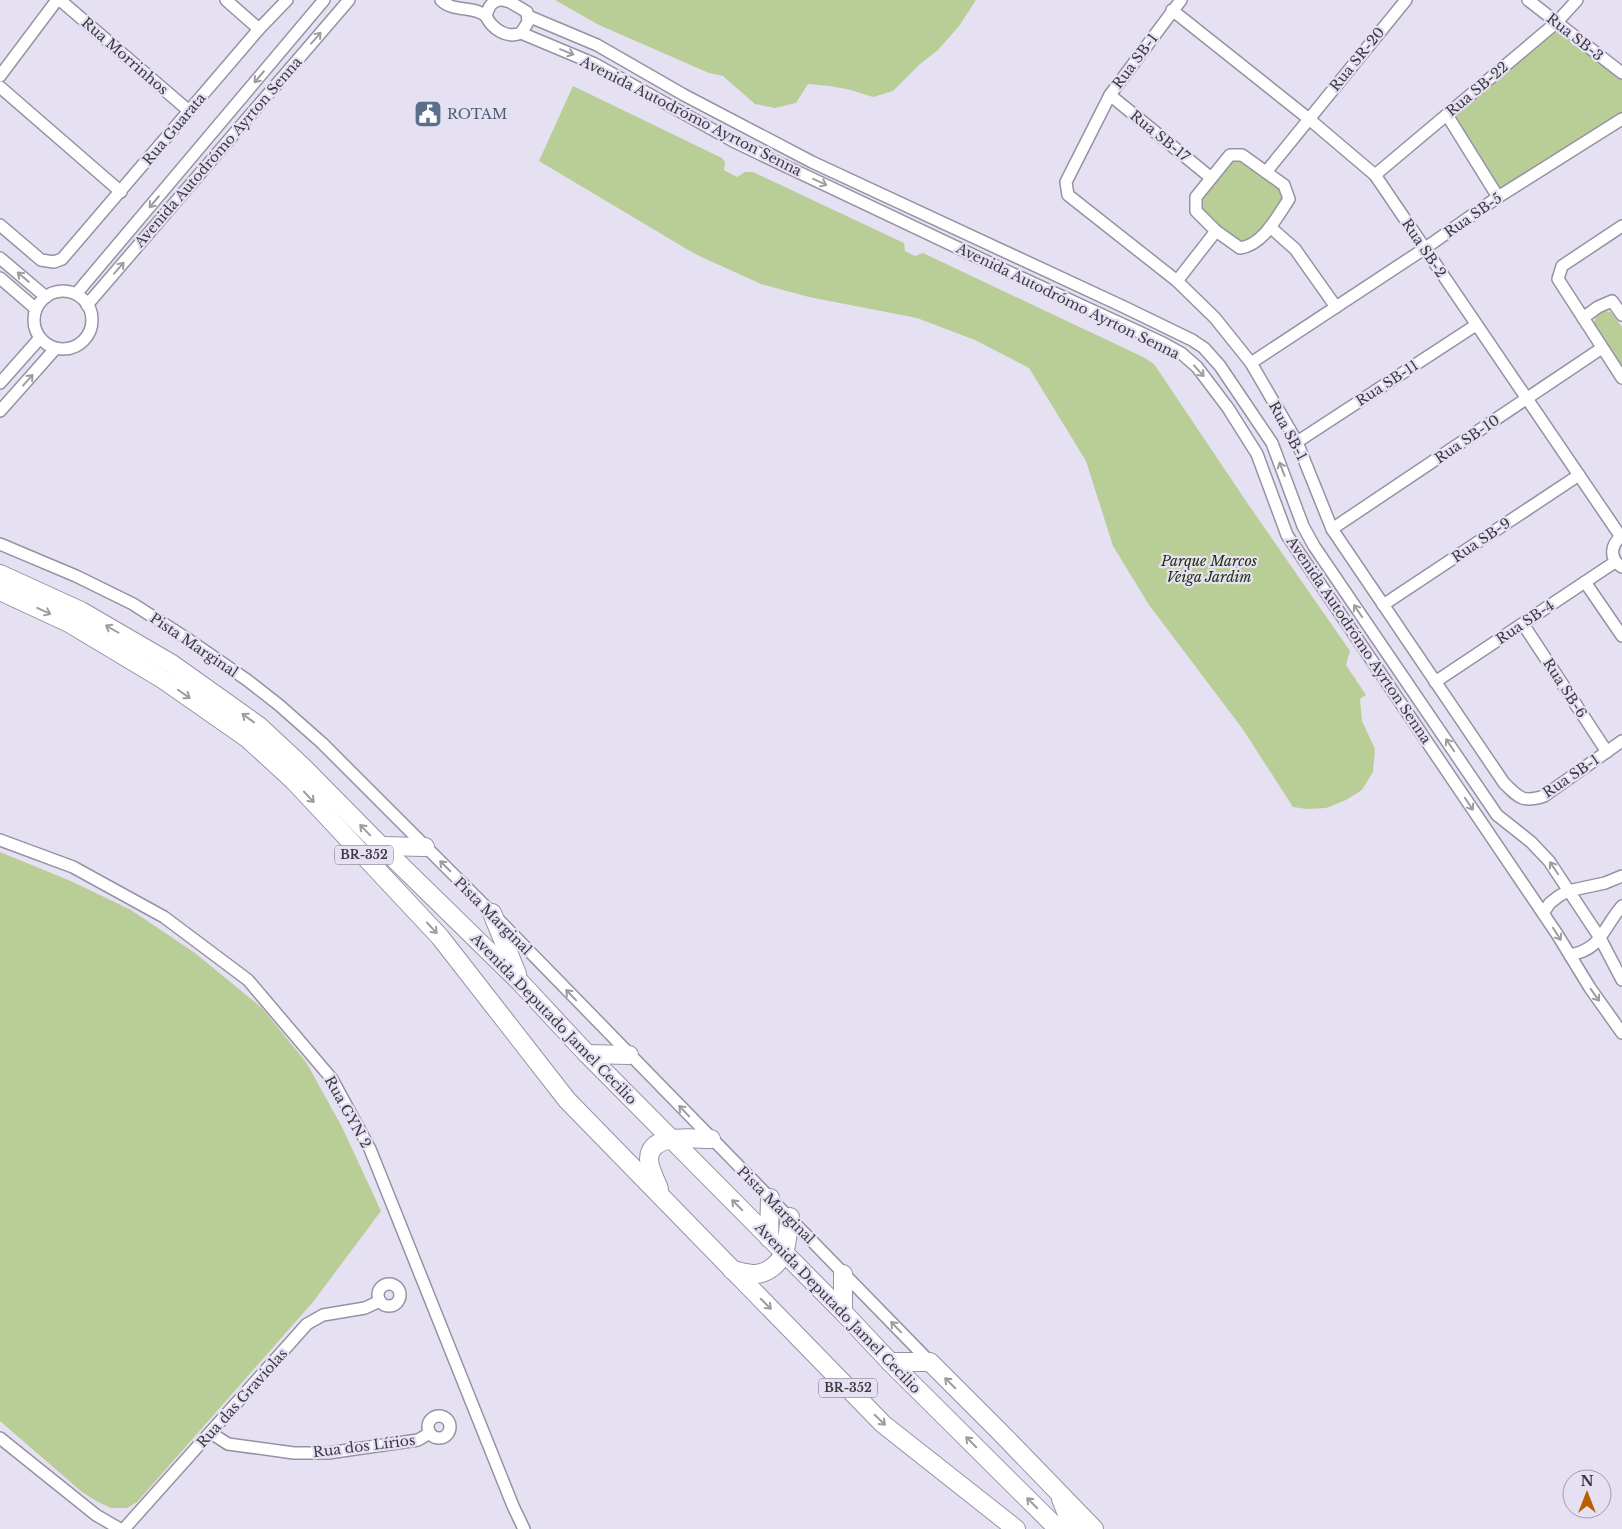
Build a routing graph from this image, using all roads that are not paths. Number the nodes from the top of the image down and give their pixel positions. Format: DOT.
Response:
graph roads {
  1 [pos="58,0"];
  2 [pos="226,0"];
  3 [pos="287,0"];
  4 [pos="324,0"];
  5 [pos="349,0"];
  6 [pos="440,0"];
  7 [pos="496,0"];
  8 [pos="501,0"];
  9 [pos="1181,0"];
  10 [pos="1406,0"];
  11 [pos="1528,0"];
  12 [pos="1576,0"];
  13 [pos="1172,10"];
  14 [pos="486,16"];
  15 [pos="528,16"];
  16 [pos="1556,22"];
  17 [pos="259,29"];
  18 [pos="522,33"];
  19 [pos="1622,74"];
  20 [pos="0,76"];
  21 [pos="0,87"];
  22 [pos="1110,95"];
  23 [pos="189,111"];
  24 [pos="1447,115"];
  25 [pos="1309,119"];
  26 [pos="1622,120"];
  27 [pos="1266,172"];
  28 [pos="1375,175"];
  29 [pos="1210,177"];
  30 [pos="121,192"];
  31 [pos="1498,197"];
  32 [pos="0,225"];
  33 [pos="1622,226"];
  34 [pos="1270,227"];
  35 [pos="1216,230"];
  36 [pos="1424,248"];
  37 [pos="0,258"];
  38 [pos="1020,259"];
  39 [pos="1011,273"];
  40 [pos="0,278"];
  41 [pos="1177,281"];
  42 [pos="76,294"];
  43 [pos="46,297"];
  44 [pos="87,304"];
  45 [pos="1336,307"];
  46 [pos="36,309"];
  47 [pos="1622,315"];
  48 [pos="1583,318"];
  49 [pos="1476,325"];
  50 [pos="40,338"];
  51 [pos="56,348"];
  52 [pos="1602,348"];
  53 [pos="1251,363"];
  54 [pos="1622,378"];
  55 [pos="0,383"];
  56 [pos="1527,399"];
  57 [pos="0,411"];
  58 [pos="1297,442"];
  59 [pos="1580,475"];
  60 [pos="1332,529"];
  61 [pos="1622,537"];
  62 [pos="0,544"];
  63 [pos="1619,564"];
  64 [pos="0,574"];
  65 [pos="1586,582"];
  66 [pos="0,591"];
  67 [pos="1383,605"];
  68 [pos="1523,624"];
  69 [pos="1622,636"];
  70 [pos="1436,682"];
  71 [pos="1622,741"];
  72 [pos="1606,752"];
  73 [pos="0,840"];
  74 [pos="381,846"];
  75 [pos="425,847"];
  76 [pos="1622,876"];
  77 [pos="1568,892"];
  78 [pos="1622,906"];
  79 [pos="492,913"];
  80 [pos="1543,913"];
  81 [pos="1600,938"];
  82 [pos="1570,955"];
  83 [pos="1622,980"];
  84 [pos="520,982"];
  85 [pos="1622,1033"];
  86 [pos="587,1054"];
  87 [pos="629,1055"];
  88 [pos="671,1138"];
  89 [pos="711,1139"];
  90 [pos="662,1197"];
  91 [pos="770,1198"];
  92 [pos="790,1217"];
  93 [pos="769,1238"];
  94 [pos="784,1252"];
  95 [pos="732,1270"];
  96 [pos="843,1274"];
  97 [pos="380,1302"];
  98 [pos="843,1312"];
  99 [pos="890,1362"];
  100 [pos="930,1362"];
  101 [pos="211,1433"];
  102 [pos="430,1433"];
  103 [pos="0,1438"];
  104 [pos="1058,1492"];
  105 [pos="120,1529"];
  106 [pos="124,1529"];
  107 [pos="524,1529"];
  108 [pos="1016,1529"];
  109 [pos="1058,1529"];
  110 [pos="1073,1529"];
  111 [pos="1094,1529"];
  1 -- 20 [label="street"];
  1 -- 23 [label="street, Rua Morrinhos"];
  2 -- 17 [label="street"];
  3 -- 17 [label="street, Rua Guarata"];
  4 -- 42 [label="street, Avenida Autodrómo Ayrton Senna, one-way"];
  44 -- 5 [label="street, Avenida Autodrómo Ayrton Senna, one-way"];
  6 -- 14 [label="street, Avenida Autodrómo Ayrton Senna"];
  7 -- 8 [label="street, Avenida Autodrómo Ayrton Senna"];
  7 -- 14 [label="street, Avenida Autodrómo Ayrton Senna"];
  8 -- 15 [label="street, Avenida Autodrómo Ayrton Senna"];
  9 -- 13 [label="street, Rua SB-1"];
  10 -- 25 [label="street, Rua SR-20"];
  11 -- 16 [label="street, Rua SB-3"];
  12 -- 16 [label="street, Rua SB-22"];
  13 -- 22 [label="street, Rua SB-1"];
  13 -- 25 [label="street, Rua SB-2"];
  14 -- 18 [label="street, Avenida Autodrómo Ayrton Senna"];
  15 -- 18 [label="street"];
  15 -- 38 [label="street, Avenida Autodrómo Ayrton Senna"];
  16 -- 19 [label="street, Rua SB-3"];
  16 -- 24 [label="street, Rua SB-22"];
  17 -- 23 [label="street, Rua Guarata"];
  18 -- 39 [label="street, Avenida Autodrómo Ayrton Senna, one-way"];
  21 -- 30 [label="street"];
  22 -- 29 [label="street, Rua SB-17"];
  22 -- 41 [label="street, Rua SB-1"];
  23 -- 30 [label="street, Rua Guarata"];
  24 -- 28 [label="street, Rua SB-22"];
  24 -- 31 [label="street"];
  25 -- 27 [label="street, Rua SR-20"];
  25 -- 28 [label="street, Rua SB-2"];
  26 -- 31 [label="street, Rua SB-5"];
  27 -- 29 [label="street"];
  27 -- 34 [label="street"];
  28 -- 36 [label="street, Rua SB-2"];
  29 -- 35 [label="street"];
  30 -- 32 [label="street, Rua Guarata"];
  31 -- 36 [label="street, Rua SB-5"];
  33 -- 48 [label="street"];
  34 -- 35 [label="street"];
  34 -- 45 [label="street"];
  35 -- 41 [label="street"];
  36 -- 45 [label="street, Rua SB-5"];
  36 -- 49 [label="street, Rua SB-2"];
  43 -- 37 [label="street, one-way"];
  38 -- 39 [label="street"];
  77 -- 38 [label="street, Avenida Autodrómo Ayrton Senna, one-way"];
  39 -- 80 [label="street, Avenida Autodrómo Ayrton Senna, one-way"];
  40 -- 46 [label="street"];
  41 -- 53 [label="street, Rua SB-1"];
  42 -- 43 [label="street"];
  42 -- 44 [label="street"];
  43 -- 46 [label="street"];
  44 -- 51 [label="street"];
  45 -- 53 [label="street, Rua SB-5"];
  46 -- 50 [label="street"];
  47 -- 48 [label="street"];
  48 -- 52 [label="street"];
  49 -- 56 [label="street, Rua SB-2"];
  49 -- 58 [label="street, Rua SB-11"];
  50 -- 51 [label="street"];
  50 -- 55 [label="street"];
  57 -- 51 [label="street, one-way"];
  52 -- 54 [label="street"];
  52 -- 56 [label="street, Rua SB-10"];
  53 -- 58 [label="street, Rua SB-1"];
  56 -- 59 [label="street, Rua SB-2"];
  56 -- 60 [label="street, Rua SB-10"];
  58 -- 60 [label="street, Rua SB-1"];
  59 -- 61 [label="street, Rua SB-2"];
  59 -- 67 [label="street, Rua SB-9"];
  60 -- 67 [label="street, Rua SB-1"];
  61 -- 63 [label="street"];
  62 -- 75 [label="street, Pista Marginal"];
  63 -- 65 [label="street, Rua SB-4"];
  74 -- 64 [label="highway, Avenida Deputado Jamel Cecilio / BR-352, one-way"];
  65 -- 68 [label="street, Rua SB-4"];
  65 -- 69 [label="street"];
  66 -- 90 [label="highway, Avenida Deputado Jamel Cecilio / BR-352, one-way"];
  67 -- 70 [label="street, Rua SB-1"];
  68 -- 70 [label="street, Rua SB-4"];
  68 -- 72 [label="street, Rua SB-6"];
  70 -- 72 [label="street, Rua SB-1"];
  71 -- 72 [label="street, Rua SB-1"];
  73 -- 107 [label="street, Rua GYN 2"];
  74 -- 75 [label="highway"];
  74 -- 84 [label="highway, Avenida Deputado Jamel Cecilio / BR-352"];
  79 -- 75 [label="street, Pista Marginal, one-way"];
  76 -- 77 [label="street"];
  77 -- 80 [label="street"];
  77 -- 81 [label="street, Avenida Autodrómo Ayrton Senna"];
  78 -- 81 [label="street"];
  79 -- 84 [label="highway"];
  87 -- 79 [label="street, Pista Marginal, one-way"];
  80 -- 82 [label="street, Avenida Autodrómo Ayrton Senna, one-way"];
  81 -- 82 [label="street"];
  81 -- 83 [label="street, Avenida Autodrómo Ayrton Senna"];
  82 -- 85 [label="street, Avenida Autodrómo Ayrton Senna, one-way"];
  84 -- 86 [label="highway, Avenida Deputado Jamel Cecilio / BR-352"];
  86 -- 87 [label="highway"];
  86 -- 88 [label="highway, Avenida Deputado Jamel Cecilio / BR-352"];
  89 -- 87 [label="street, Pista Marginal, one-way"];
  88 -- 89 [label="highway"];
  88 -- 90 [label="highway"];
  93 -- 88 [label="highway, Avenida Deputado Jamel Cecilio / BR-352, one-way"];
  89 -- 91 [label="street, Pista Marginal"];
  90 -- 95 [label="highway, Avenida Deputado Jamel Cecilio / BR-352"];
  91 -- 92 [label="street, Pista Marginal"];
  91 -- 93 [label="highway"];
  92 -- 94 [label="highway"];
  92 -- 96 [label="street, Pista Marginal"];
  93 -- 94 [label="highway, Avenida Deputado Jamel Cecilio / BR-352"];
  94 -- 95 [label="highway"];
  94 -- 98 [label="highway, Avenida Deputado Jamel Cecilio / BR-352"];
  95 -- 108 [label="highway, BR-352, one-way"];
  96 -- 98 [label="highway"];
  100 -- 96 [label="street, Pista Marginal, one-way"];
  97 -- 101 [label="street, Rua das Graviolas"];
  98 -- 99 [label="highway, Avenida Deputado Jamel Cecilio / BR-352"];
  99 -- 100 [label="highway"];
  109 -- 99 [label="highway, Avenida Deputado Jamel Cecilio / BR-352, one-way"];
  104 -- 100 [label="highway, one-way"];
  101 -- 102 [label="street, Rua dos Lírios"];
  101 -- 106 [label="street, Rua das Graviolas"];
  103 -- 105 [label="street"];
  104 -- 110 [label="highway"];
  104 -- 111 [label="highway"];
}
